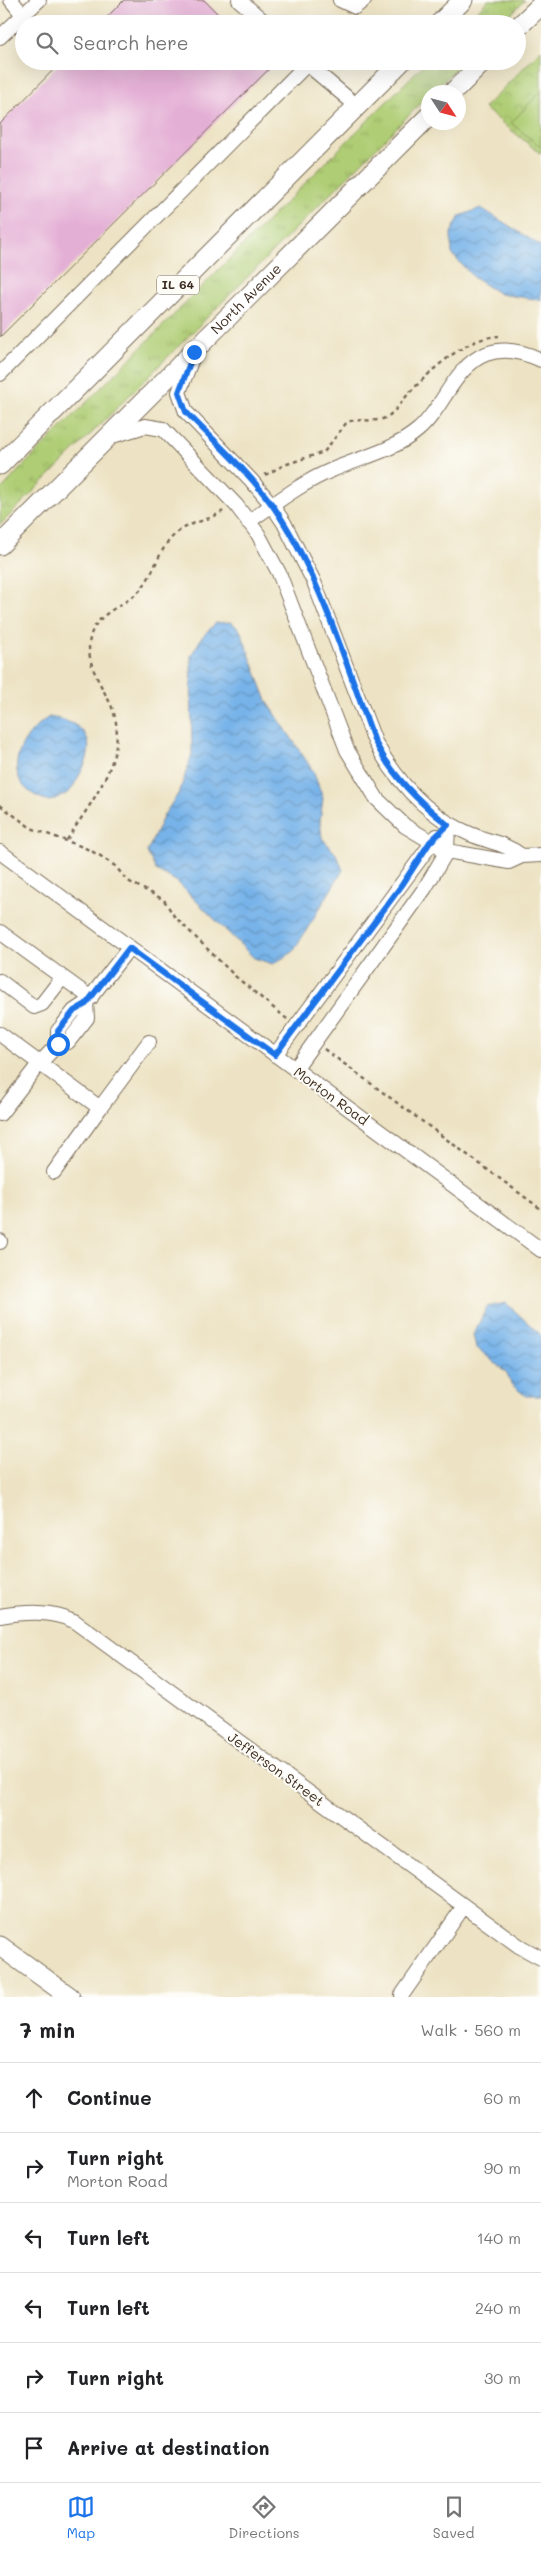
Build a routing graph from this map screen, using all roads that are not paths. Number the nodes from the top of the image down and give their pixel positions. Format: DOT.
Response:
graph roads {
  1 [pos="11,0"];
  2 [pos="39,0"];
  3 [pos="239,0"];
  4 [pos="340,0"];
  5 [pos="364,0"];
  6 [pos="463,0"];
  7 [pos="541,5"];
  8 [pos="23,15"];
  9 [pos="256,15"];
  10 [pos="448,15"];
  11 [pos="526,19"];
  12 [pos="15,23"];
  13 [pos="0,37"];
  14 [pos="298,70"];
  15 [pos="315,70"];
  16 [pos="393,70"];
  17 [pos="475,70"];
  18 [pos="460,85"];
  19 [pos="357,106"];
  20 [pos="421,124"];
  21 [pos="194,352"];
  22 [pos="541,360"];
  23 [pos="0,374"];
  24 [pos="108,437"];
  25 [pos="0,465"];
  26 [pos="272,505"];
  27 [pos="248,522"];
  28 [pos="0,545"];
  29 [pos="448,825"];
  30 [pos="430,842"];
  31 [pos="447,851"];
  32 [pos="0,852"];
  33 [pos="541,855"];
  34 [pos="522,856"];
  35 [pos="0,933"];
  36 [pos="129,948"];
  37 [pos="62,978"];
  38 [pos="0,981"];
  39 [pos="88,1000"];
  40 [pos="0,1034"];
  41 [pos="149,1042"];
  42 [pos="275,1055"];
  43 [pos="39,1064"];
  44 [pos="295,1069"];
  45 [pos="100,1108"];
  46 [pos="0,1114"];
  47 [pos="54,1172"];
  48 [pos="541,1250"];
  49 [pos="0,1616"];
  50 [pos="464,1906"];
  51 [pos="0,1946"];
  52 [pos="541,1958"];
  53 [pos="402,1995"];
  54 [pos="70,1997"];
  1 -- 8 [label="street"];
  2 -- 8 [label="street"];
  3 -- 9 [label="street"];
  4 -- 5 [label="street"];
  6 -- 10 [label="main road"];
  7 -- 11 [label="main road"];
  12 -- 13 [label="street"];
  14 -- 23 [label="street"];
  15 -- 19 [label="street"];
  16 -- 19 [label="main road, IL 64"];
  17 -- 18 [label="main road"];
  19 -- 25 [label="main road, IL 64"];
  20 -- 21 [label="main road, North Avenue"];
  21 -- 24 [label="main road, North Avenue"];
  21 -- 26 [label="street"];
  22 -- 26 [label="street"];
  24 -- 27 [label="street"];
  24 -- 28 [label="main road, North Avenue"];
  26 -- 27 [label="street"];
  26 -- 29 [label="street"];
  27 -- 30 [label="street"];
  29 -- 30 [label="street"];
  29 -- 31 [label="street"];
  29 -- 34 [label="street"];
  30 -- 31 [label="street"];
  30 -- 42 [label="street"];
  31 -- 34 [label="street"];
  31 -- 44 [label="street"];
  32 -- 36 [label="street, Morton Road"];
  33 -- 34 [label="street"];
  35 -- 37 [label="street"];
  36 -- 39 [label="street"];
  36 -- 42 [label="street, Morton Road"];
  37 -- 38 [label="street"];
  37 -- 39 [label="street"];
  39 -- 43 [label="street"];
  40 -- 43 [label="street"];
  41 -- 45 [label="street"];
  42 -- 44 [label="street, Morton Road"];
  43 -- 45 [label="street"];
  43 -- 46 [label="street"];
  44 -- 48 [label="street, Morton Road"];
  45 -- 47 [label="street"];
  49 -- 50 [label="street, Jefferson Street"];
  50 -- 52 [label="street, Jefferson Street"];
  50 -- 53 [label="street"];
  51 -- 54 [label="main road"];
}
